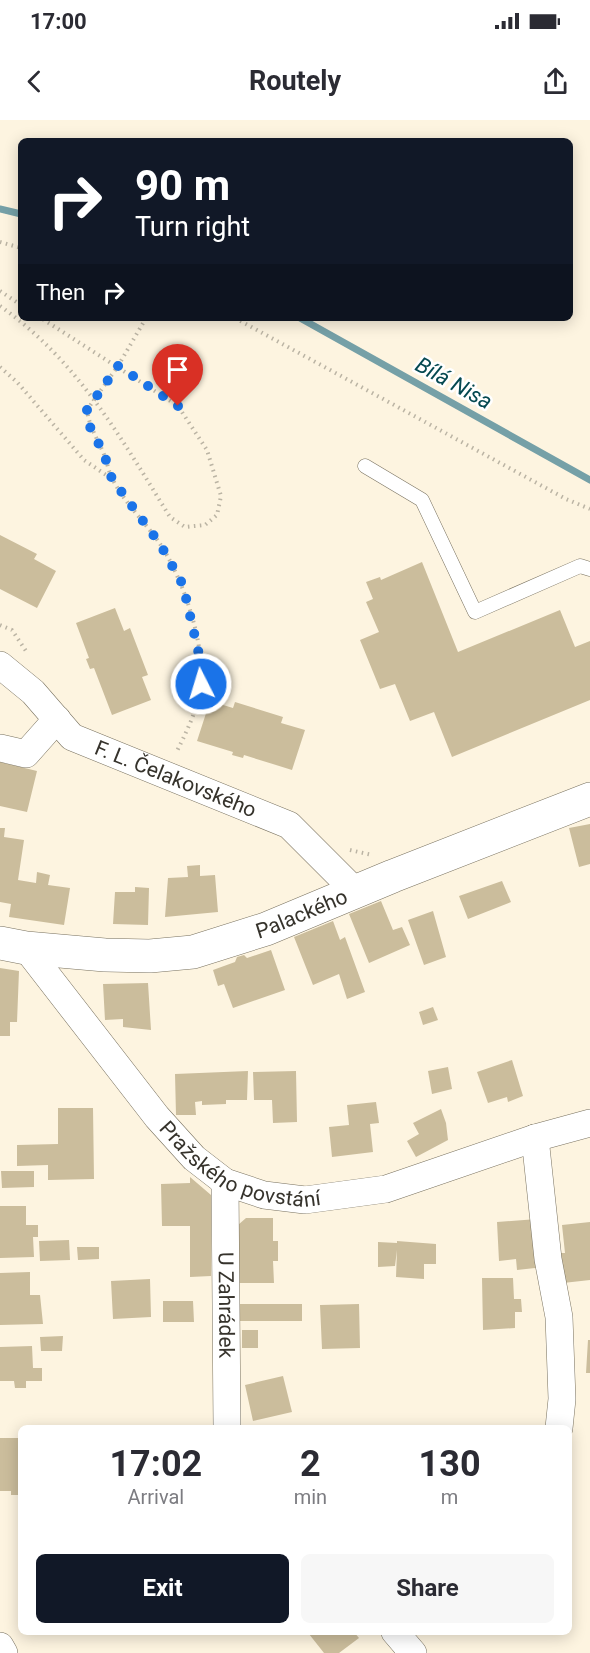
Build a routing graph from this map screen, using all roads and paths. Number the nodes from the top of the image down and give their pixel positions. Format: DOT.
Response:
graph roads {
  1 [pos="0,242"];
  2 [pos="18,247"];
  3 [pos="0,291"];
  4 [pos="18,302"];
  5 [pos="0,306"];
  6 [pos="18,320"];
  7 [pos="20,321"];
  8 [pos="46,321"];
  9 [pos="144,321"];
  10 [pos="240,321"];
  11 [pos="118,366"];
  12 [pos="0,367"];
  13 [pos="94,398"];
  14 [pos="365,466"];
  15 [pos="112,479"];
  16 [pos="590,509"];
  17 [pos="590,569"];
  18 [pos="0,665"];
  19 [pos="57,719"];
  20 [pos="0,748"];
  21 [pos="172,762"];
  22 [pos="590,800"];
  23 [pos="355,891"];
  24 [pos="13,945"];
  25 [pos="590,1123"];
  26 [pos="535,1138"];
  27 [pos="225,1182"];
  28 [pos="227,1425"];
  29 [pos="559,1425"];
  30 [pos="397,1635"];
  31 [pos="0,1646"];
  32 [pos="4,1653"];
  33 [pos="412,1653"];
  1 -- 2 [label="path"];
  3 -- 4 [label="path"];
  5 -- 6 [label="path"];
  7 -- 13 [label="path"];
  8 -- 11 [label="path"];
  9 -- 11 [label="path"];
  10 -- 16 [label="path"];
  11 -- 13 [label="path"];
  11 -- 13 [label="path"];
  12 -- 15 [label="path"];
  13 -- 15 [label="path"];
  14 -- 17 [label="lane"];
  15 -- 21 [label="path"];
  18 -- 19 [label="street, F. L. Čelakovského"];
  19 -- 20 [label="street"];
  19 -- 23 [label="street, F. L. Čelakovského"];
  22 -- 23 [label="street, Palackého"];
  23 -- 24 [label="street, Palackého"];
  24 -- 27 [label="street, Pražského povstání"];
  25 -- 26 [label="street, Pražského povstání"];
  26 -- 27 [label="street, Pražského povstání"];
  26 -- 29 [label="street"];
  27 -- 28 [label="street, U Zahrádek"];
  30 -- 33 [label="street"];
  31 -- 32 [label="street"];
}
